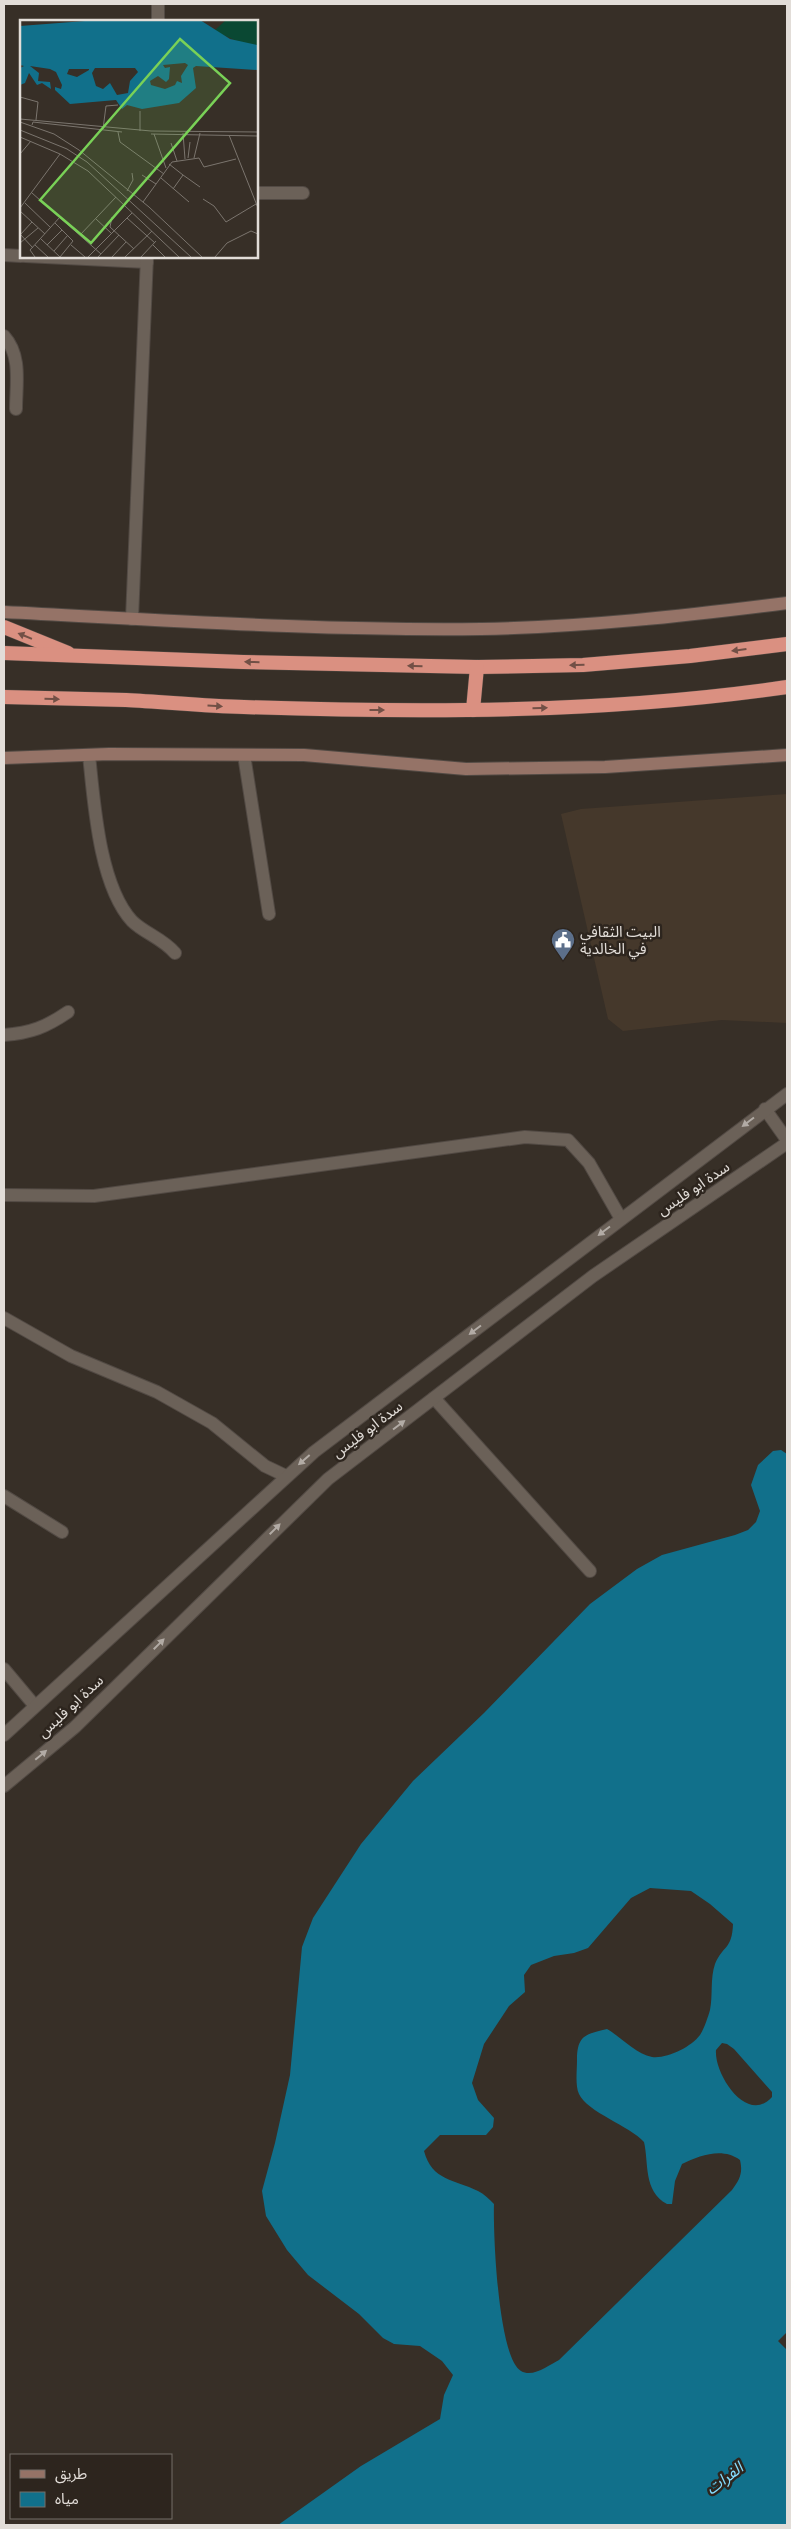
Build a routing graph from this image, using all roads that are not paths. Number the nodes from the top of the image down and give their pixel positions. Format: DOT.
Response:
graph roads {
  1 [pos="158,4"];
  2 [pos="158,20"];
  3 [pos="258,193"];
  4 [pos="303,193"];
  5 [pos="4,255"];
  6 [pos="20,256"];
  7 [pos="106,258"];
  8 [pos="147,259"];
  9 [pos="4,336"];
  10 [pos="16,408"];
  11 [pos="787,603"];
  12 [pos="4,612"];
  13 [pos="132,619"];
  14 [pos="4,627"];
  15 [pos="787,644"];
  16 [pos="4,653"];
  17 [pos="78,657"];
  18 [pos="477,667"];
  19 [pos="787,687"];
  20 [pos="4,697"];
  21 [pos="473,710"];
  22 [pos="89,755"];
  23 [pos="244,755"];
  24 [pos="787,755"];
  25 [pos="4,758"];
  26 [pos="269,914"];
  27 [pos="175,953"];
  28 [pos="68,1012"];
  29 [pos="4,1035"];
  30 [pos="787,1094"];
  31 [pos="765,1109"];
  32 [pos="787,1141"];
  33 [pos="4,1195"];
  34 [pos="621,1219"];
  35 [pos="4,1318"];
  36 [pos="434,1398"];
  37 [pos="286,1476"];
  38 [pos="4,1496"];
  39 [pos="62,1532"];
  40 [pos="590,1570"];
  41 [pos="4,1669"];
  42 [pos="35,1706"];
  43 [pos="4,1735"];
  44 [pos="4,1786"];
  1 -- 2 [label="street"];
  3 -- 4 [label="street"];
  5 -- 6 [label="street"];
  7 -- 8 [label="street"];
  8 -- 13 [label="street"];
  9 -- 10 [label="street"];
  11 -- 13 [label="main road"];
  12 -- 13 [label="main road"];
  17 -- 14 [label="highway, one-way"];
  15 -- 18 [label="highway, one-way"];
  16 -- 17 [label="highway"];
  18 -- 17 [label="highway, one-way"];
  18 -- 21 [label="highway"];
  21 -- 19 [label="highway, one-way"];
  20 -- 21 [label="highway, one-way"];
  22 -- 23 [label="main road"];
  22 -- 25 [label="main road"];
  22 -- 27 [label="street"];
  23 -- 24 [label="main road"];
  23 -- 26 [label="street"];
  28 -- 29 [label="street"];
  30 -- 31 [label="street, سدة ابو فليس"];
  31 -- 32 [label="street"];
  31 -- 34 [label="street, سدة ابو فليس, one-way"];
  32 -- 36 [label="street, سدة ابو فليس"];
  33 -- 34 [label="street"];
  34 -- 37 [label="street, سدة ابو فليس, one-way"];
  35 -- 37 [label="street"];
  36 -- 40 [label="street"];
  44 -- 36 [label="street, سدة ابو فليس, one-way"];
  37 -- 42 [label="street, سدة ابو فليس"];
  38 -- 39 [label="street"];
  41 -- 42 [label="street"];
  42 -- 43 [label="street, سدة ابو فليس"];
}
